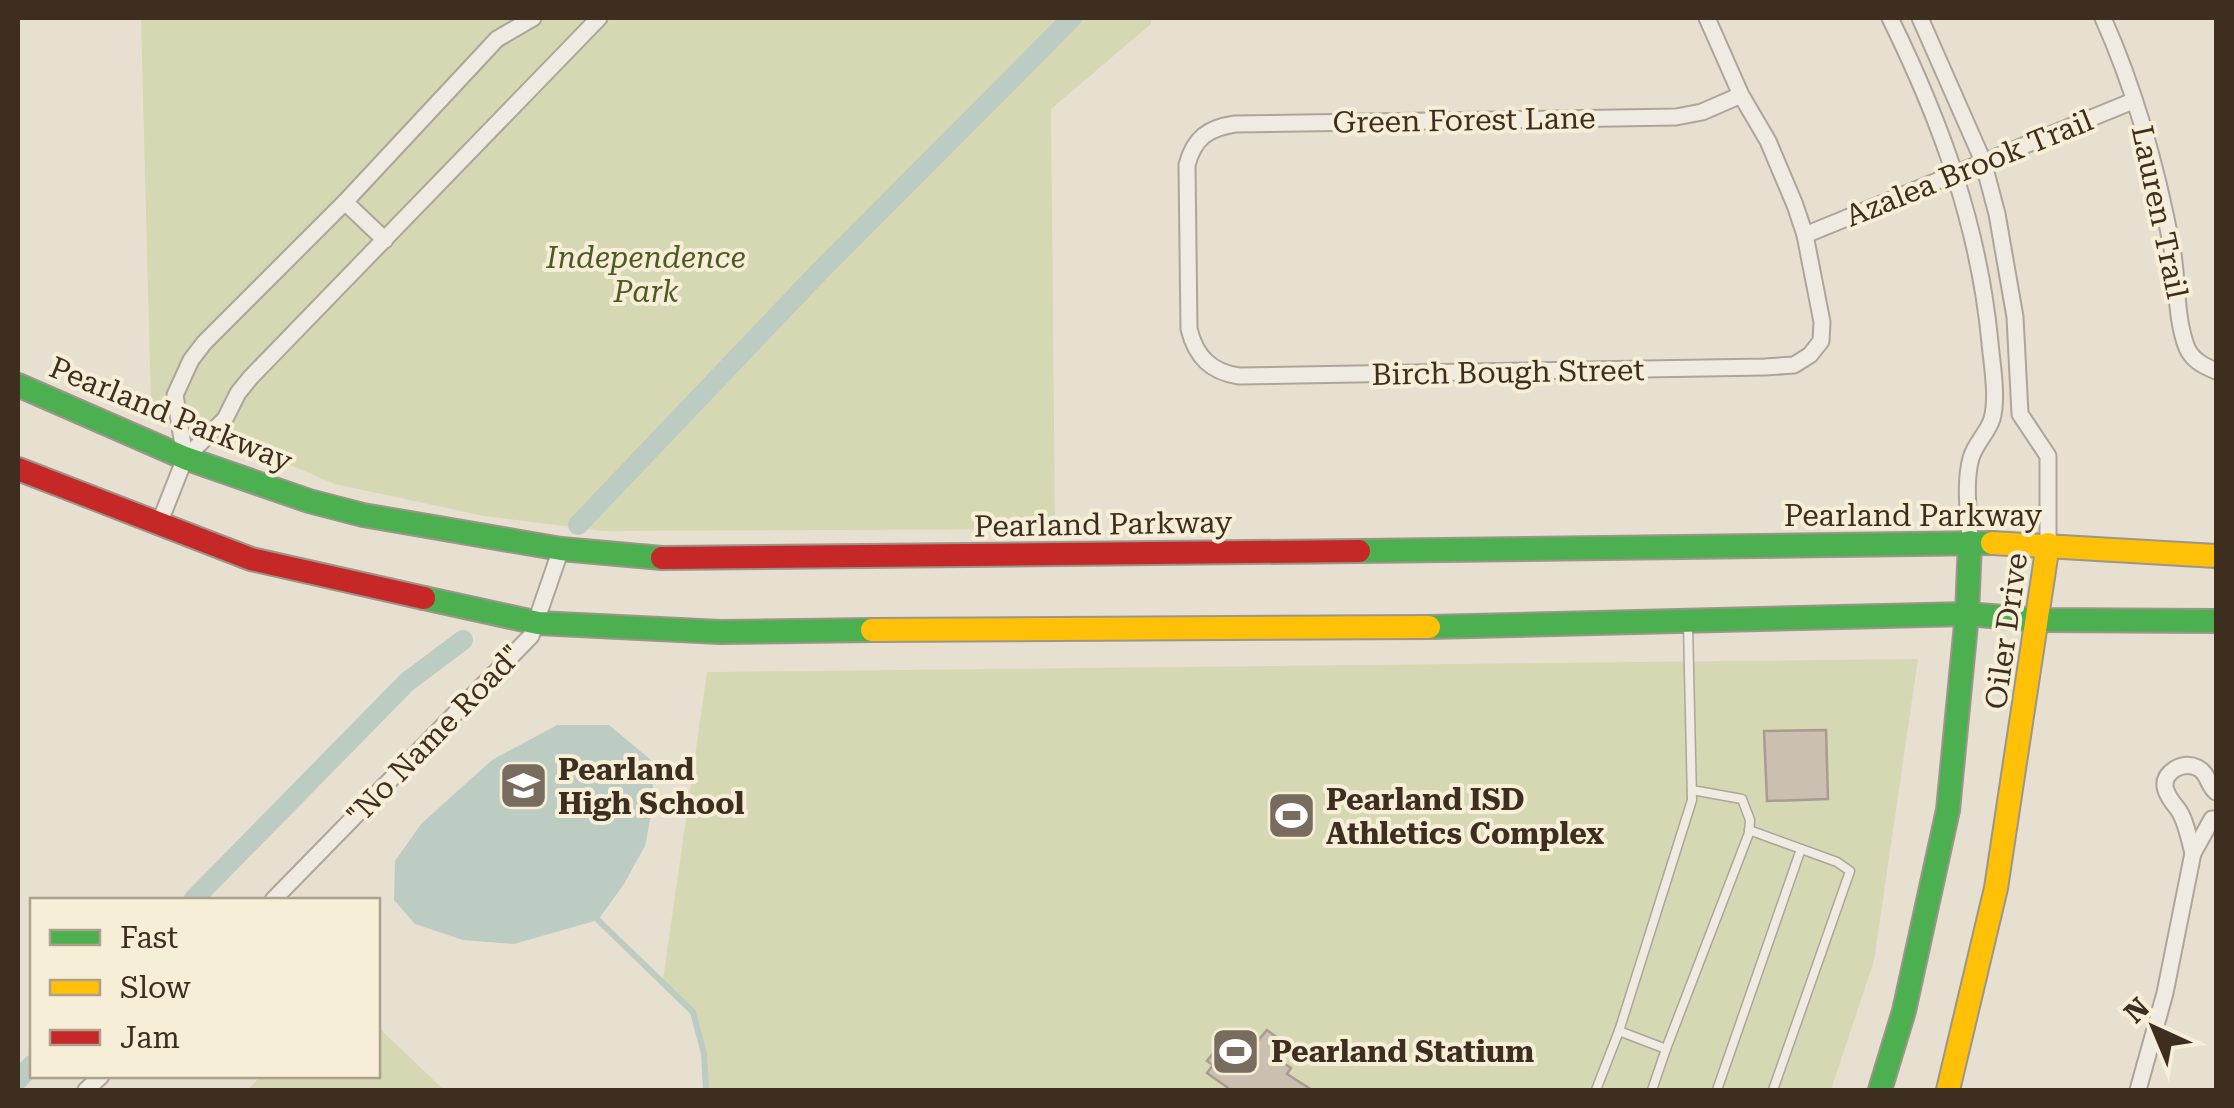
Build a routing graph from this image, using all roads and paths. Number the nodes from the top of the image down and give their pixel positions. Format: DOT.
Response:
graph roads {
  1 [pos="534,18"];
  2 [pos="599,18"];
  3 [pos="1707,18"];
  4 [pos="1890,18"];
  5 [pos="1920,18"];
  6 [pos="2103,18"];
  7 [pos="1741,95"];
  8 [pos="2133,100"];
  9 [pos="1983,161"];
  10 [pos="1956,173"];
  11 [pos="345,202"];
  12 [pos="1806,235"];
  13 [pos="385,240"];
  14 [pos="1207,364"];
  15 [pos="2216,370"];
  16 [pos="18,385"];
  17 [pos="185,458"];
  18 [pos="18,468"];
  19 [pos="160,524"];
  20 [pos="1970,542"];
  21 [pos="2048,544"];
  22 [pos="562,549"];
  23 [pos="2216,556"];
  24 [pos="1967,614"];
  25 [pos="2038,620"];
  26 [pos="1688,622"];
  27 [pos="2216,622"];
  28 [pos="538,623"];
  29 [pos="1692,790"];
  30 [pos="2216,792"];
  31 [pos="2214,819"];
  32 [pos="1749,830"];
  33 [pos="1801,849"];
  34 [pos="2193,853"];
  35 [pos="274,898"];
  36 [pos="1619,1031"];
  37 [pos="1666,1049"];
  38 [pos="1596,1090"];
  39 [pos="1652,1090"];
  40 [pos="1717,1090"];
  41 [pos="1773,1090"];
  42 [pos="1880,1090"];
  43 [pos="1948,1090"];
  44 [pos="2138,1090"];
  1 -- 11 [label="street"];
  2 -- 13 [label="street"];
  3 -- 7 [label="street"];
  4 -- 10 [label="street, Oiler Drive"];
  5 -- 9 [label="street, Oiler Drive"];
  6 -- 8 [label="street, Lauren Trail"];
  7 -- 12 [label="street"];
  7 -- 14 [label="street, Green Forest Lane"];
  8 -- 9 [label="street, Azalea Brook Trail"];
  8 -- 15 [label="street, Lauren Trail"];
  9 -- 10 [label="street, Azalea Brook Trail"];
  9 -- 21 [label="street, Oiler Drive"];
  10 -- 12 [label="street, Azalea Brook Trail"];
  10 -- 20 [label="street, Oiler Drive"];
  11 -- 13 [label="street"];
  11 -- 17 [label="street"];
  12 -- 14 [label="street, Birch Bough Street"];
  13 -- 17 [label="street"];
  16 -- 17 [label="main road, Pearland Parkway"];
  17 -- 19 [label="street"];
  17 -- 22 [label="main road, Pearland Parkway"];
  18 -- 19 [label="main road"];
  19 -- 28 [label="main road"];
  20 -- 21 [label="main road, Pearland Parkway"];
  20 -- 22 [label="main road, Pearland Parkway"];
  20 -- 24 [label="main road, Oiler Drive"];
  21 -- 23 [label="main road, Pearland Parkway"];
  21 -- 25 [label="main road, Oiler Drive"];
  22 -- 28 [label="street, \"No Name Road\""];
  24 -- 25 [label="main road"];
  24 -- 26 [label="main road"];
  24 -- 42 [label="main road, Oiler Drive"];
  25 -- 27 [label="main road"];
  25 -- 43 [label="main road, Oiler Drive"];
  26 -- 28 [label="main road"];
  26 -- 29 [label="lane"];
  28 -- 35 [label="street, \"No Name Road\""];
  29 -- 32 [label="lane"];
  29 -- 36 [label="lane"];
  30 -- 34 [label="street"];
  31 -- 34 [label="street"];
  32 -- 33 [label="lane"];
  32 -- 37 [label="lane"];
  33 -- 40 [label="lane"];
  33 -- 41 [label="lane"];
  34 -- 44 [label="street"];
  36 -- 37 [label="lane"];
  36 -- 38 [label="lane"];
  37 -- 39 [label="lane"];
}
